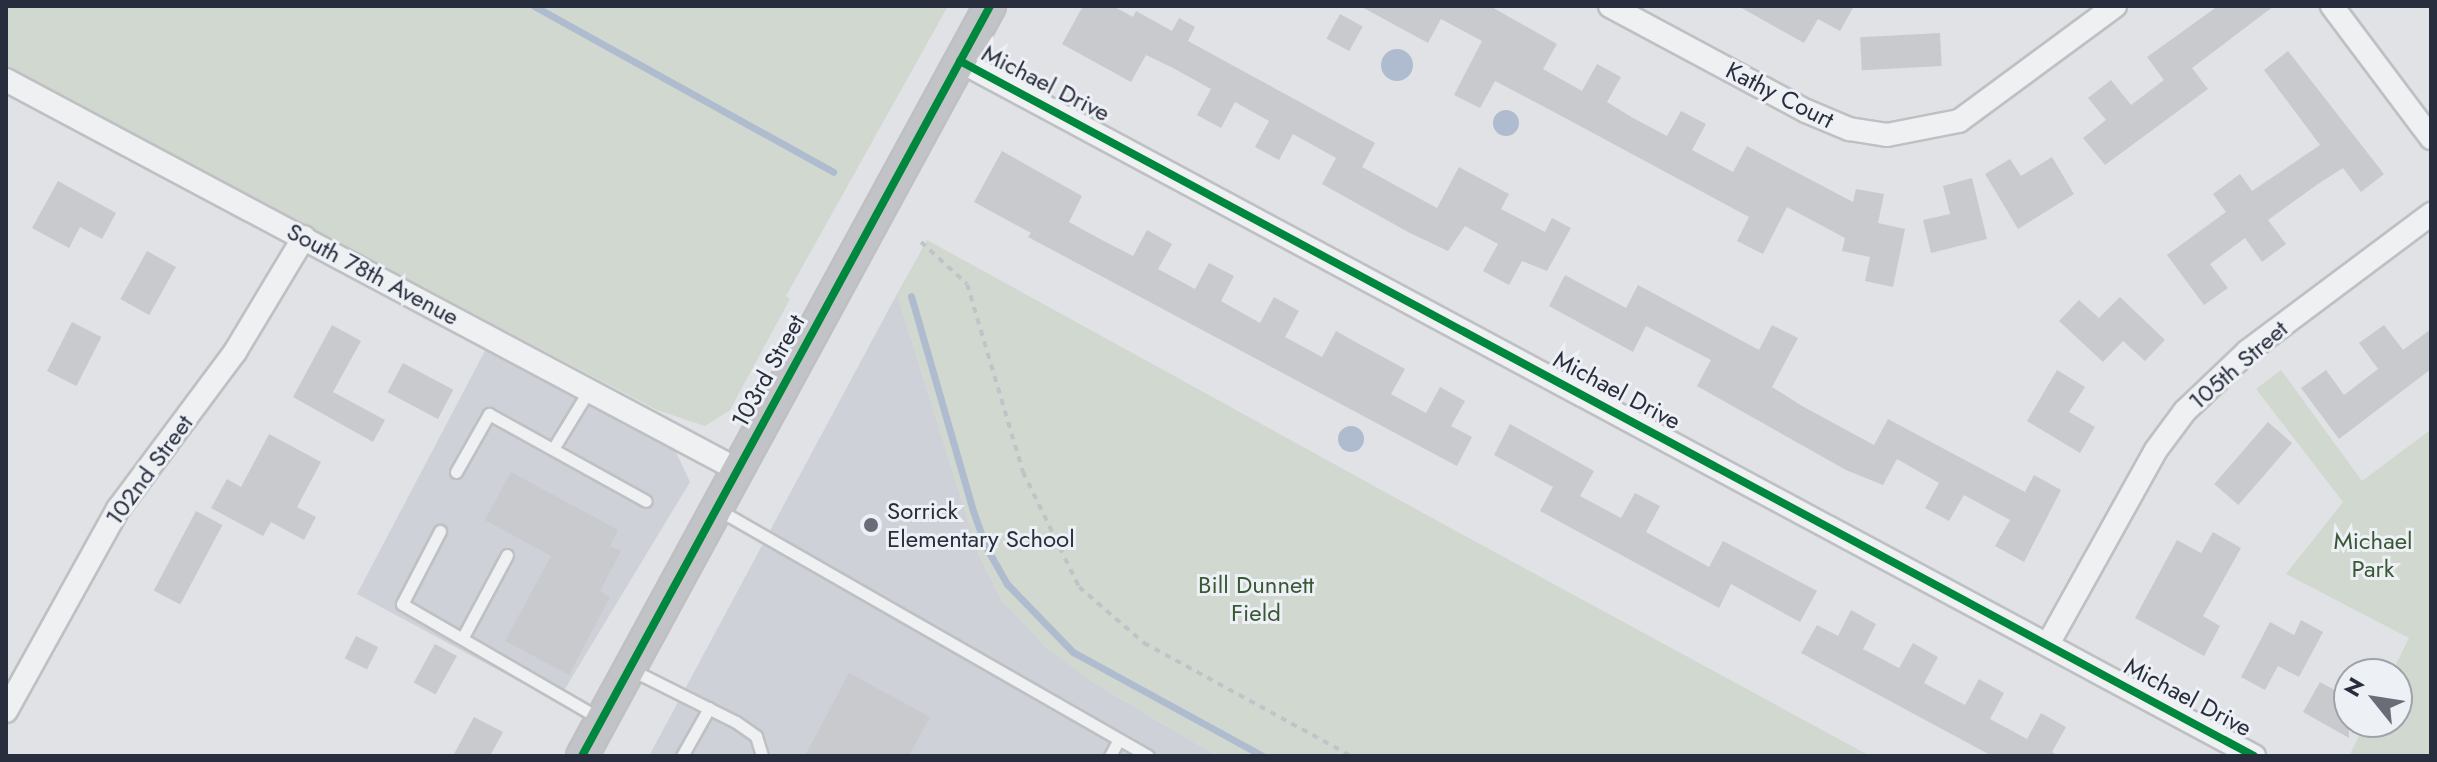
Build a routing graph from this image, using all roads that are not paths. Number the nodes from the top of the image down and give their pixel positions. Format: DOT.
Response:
graph roads {
  1 [pos="990,6"];
  2 [pos="1610,6"];
  3 [pos="2115,6"];
  4 [pos="2332,6"];
  5 [pos="960,61"];
  6 [pos="6,80"];
  7 [pos="2431,138"];
  8 [pos="2431,214"];
  9 [pos="304,237"];
  10 [pos="589,390"];
  11 [pos="553,449"];
  12 [pos="738,470"];
  13 [pos="456,472"];
  14 [pos="646,501"];
  15 [pos="716,509"];
  16 [pos="440,531"];
  17 [pos="507,555"];
  18 [pos="463,637"];
  19 [pos="2048,644"];
  20 [pos="629,668"];
  21 [pos="709,708"];
  22 [pos="6,711"];
  23 [pos="602,720"];
  24 [pos="1118,741"];
  25 [pos="582,756"];
  26 [pos="682,756"];
  27 [pos="762,756"];
  28 [pos="1110,756"];
  29 [pos="1148,756"];
  30 [pos="2254,756"];
  1 -- 5 [label="street, 103rd Street"];
  2 -- 3 [label="street, Kathy Court"];
  4 -- 7 [label="street"];
  5 -- 12 [label="street, 103rd Street"];
  5 -- 19 [label="street, Michael Drive"];
  6 -- 9 [label="street, South 78th Avenue"];
  8 -- 19 [label="street, 105th Street"];
  9 -- 10 [label="street, South 78th Avenue"];
  9 -- 22 [label="street, 102nd Street"];
  10 -- 11 [label="lane"];
  10 -- 12 [label="street, South 78th Avenue"];
  11 -- 13 [label="lane"];
  11 -- 14 [label="lane"];
  12 -- 15 [label="street, 103rd Street"];
  15 -- 20 [label="street, 103rd Street"];
  15 -- 24 [label="lane"];
  16 -- 18 [label="lane"];
  17 -- 18 [label="lane"];
  18 -- 23 [label="lane"];
  19 -- 30 [label="street, Michael Drive"];
  20 -- 21 [label="lane"];
  20 -- 23 [label="street, 103rd Street"];
  21 -- 26 [label="lane"];
  21 -- 27 [label="lane"];
  23 -- 25 [label="street, 103rd Street"];
  24 -- 28 [label="lane"];
  24 -- 29 [label="lane"];
}
